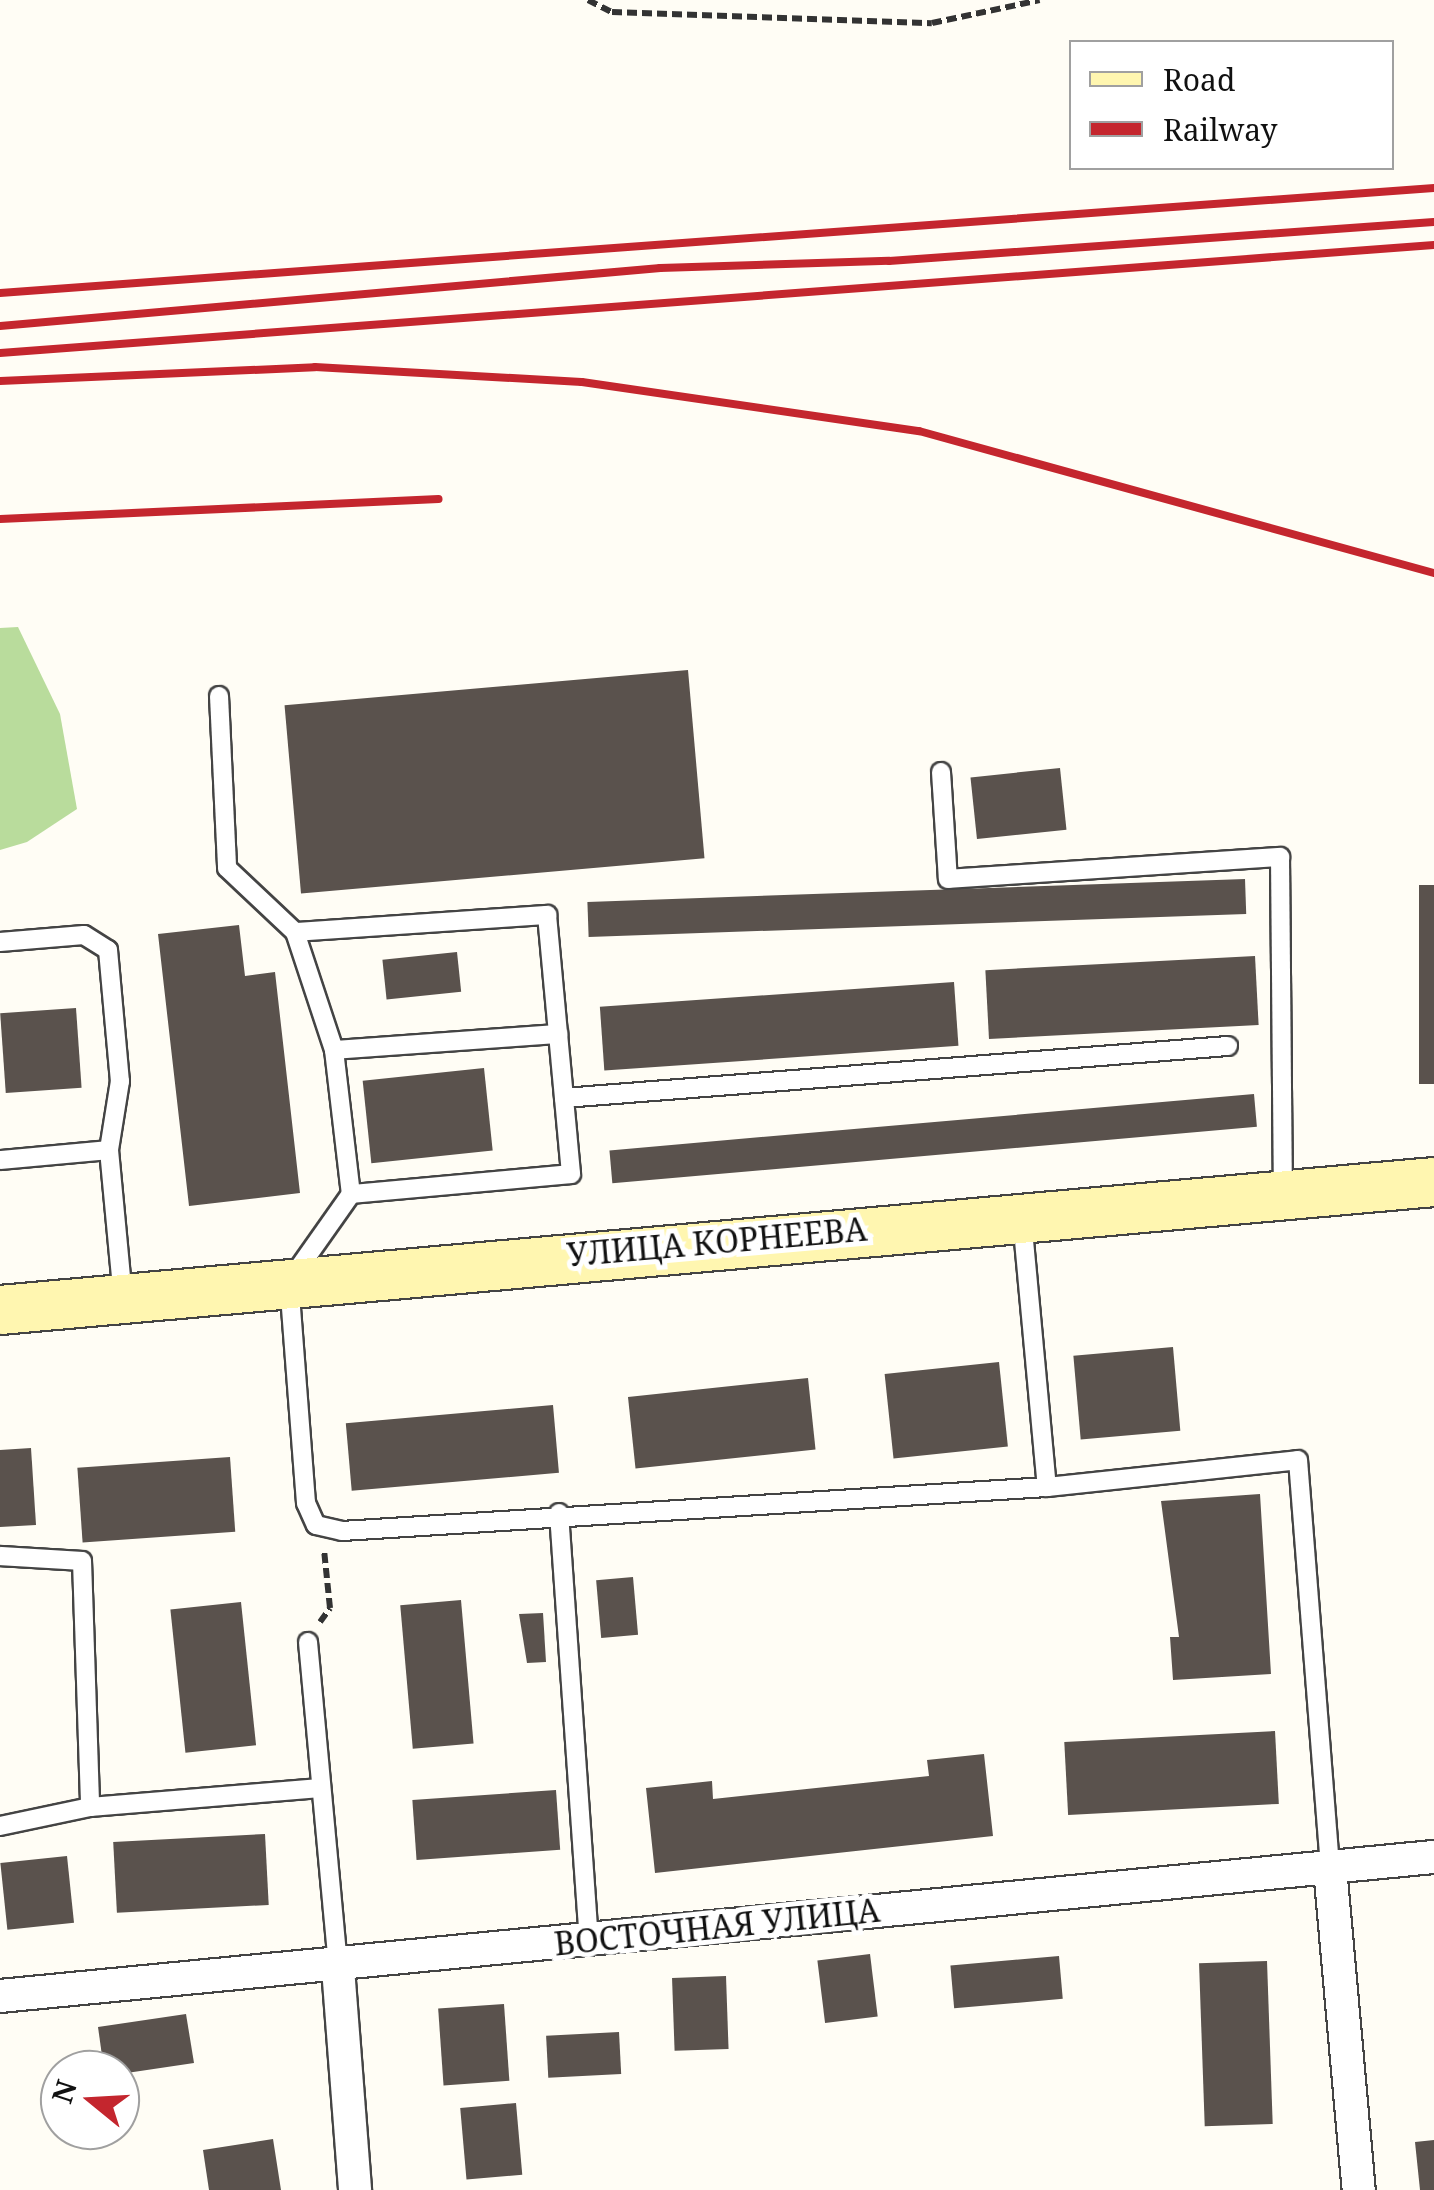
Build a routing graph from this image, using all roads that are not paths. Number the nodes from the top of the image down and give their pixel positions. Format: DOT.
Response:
graph roads {
  1 [pos="218,696"];
  2 [pos="941,772"];
  3 [pos="295,932"];
  4 [pos="0,942"];
  5 [pos="558,1034"];
  6 [pos="1228,1046"];
  7 [pos="334,1050"];
  8 [pos="564,1098"];
  9 [pos="110,1150"];
  10 [pos="0,1160"];
  11 [pos="1434,1182"];
  12 [pos="1284,1192"];
  13 [pos="351,1194"];
  14 [pos="1021,1215"];
  15 [pos="288,1282"];
  16 [pos="124,1299"];
  17 [pos="0,1310"];
  18 [pos="1047,1487"];
  19 [pos="559,1513"];
  20 [pos="0,1556"];
  21 [pos="308,1642"];
  22 [pos="320,1788"];
  23 [pos="90,1807"];
  24 [pos="0,1826"];
  25 [pos="1434,1857"];
  26 [pos="1330,1868"];
  27 [pos="589,1939"];
  28 [pos="338,1968"];
  29 [pos="0,1996"];
  30 [pos="355,2190"];
  31 [pos="1359,2190"];
  1 -- 3 [label="lane"];
  2 -- 12 [label="lane"];
  3 -- 5 [label="lane"];
  3 -- 7 [label="lane"];
  4 -- 9 [label="lane"];
  5 -- 7 [label="lane"];
  5 -- 8 [label="lane"];
  6 -- 8 [label="lane"];
  7 -- 13 [label="lane"];
  8 -- 13 [label="lane"];
  9 -- 10 [label="lane"];
  9 -- 16 [label="lane"];
  11 -- 12 [label="street, УЛИЦА КОРНЕЕВА"];
  12 -- 14 [label="street, УЛИЦА КОРНЕЕВА"];
  13 -- 15 [label="lane"];
  14 -- 15 [label="street, УЛИЦА КОРНЕЕВА"];
  14 -- 18 [label="lane"];
  15 -- 16 [label="street, УЛИЦА КОРНЕЕВА"];
  15 -- 19 [label="lane"];
  16 -- 17 [label="street, УЛИЦА КОРНЕЕВА"];
  18 -- 19 [label="lane"];
  18 -- 26 [label="lane"];
  19 -- 27 [label="lane"];
  20 -- 23 [label="lane"];
  21 -- 22 [label="lane"];
  22 -- 23 [label="lane"];
  22 -- 28 [label="lane"];
  23 -- 24 [label="lane"];
  25 -- 26 [label="street, ВОСТОЧНАЯ УЛИЦА"];
  26 -- 27 [label="street, ВОСТОЧНАЯ УЛИЦА"];
  26 -- 31 [label="street"];
  27 -- 28 [label="street, ВОСТОЧНАЯ УЛИЦА"];
  28 -- 29 [label="street, ВОСТОЧНАЯ УЛИЦА"];
  28 -- 30 [label="street"];
}
